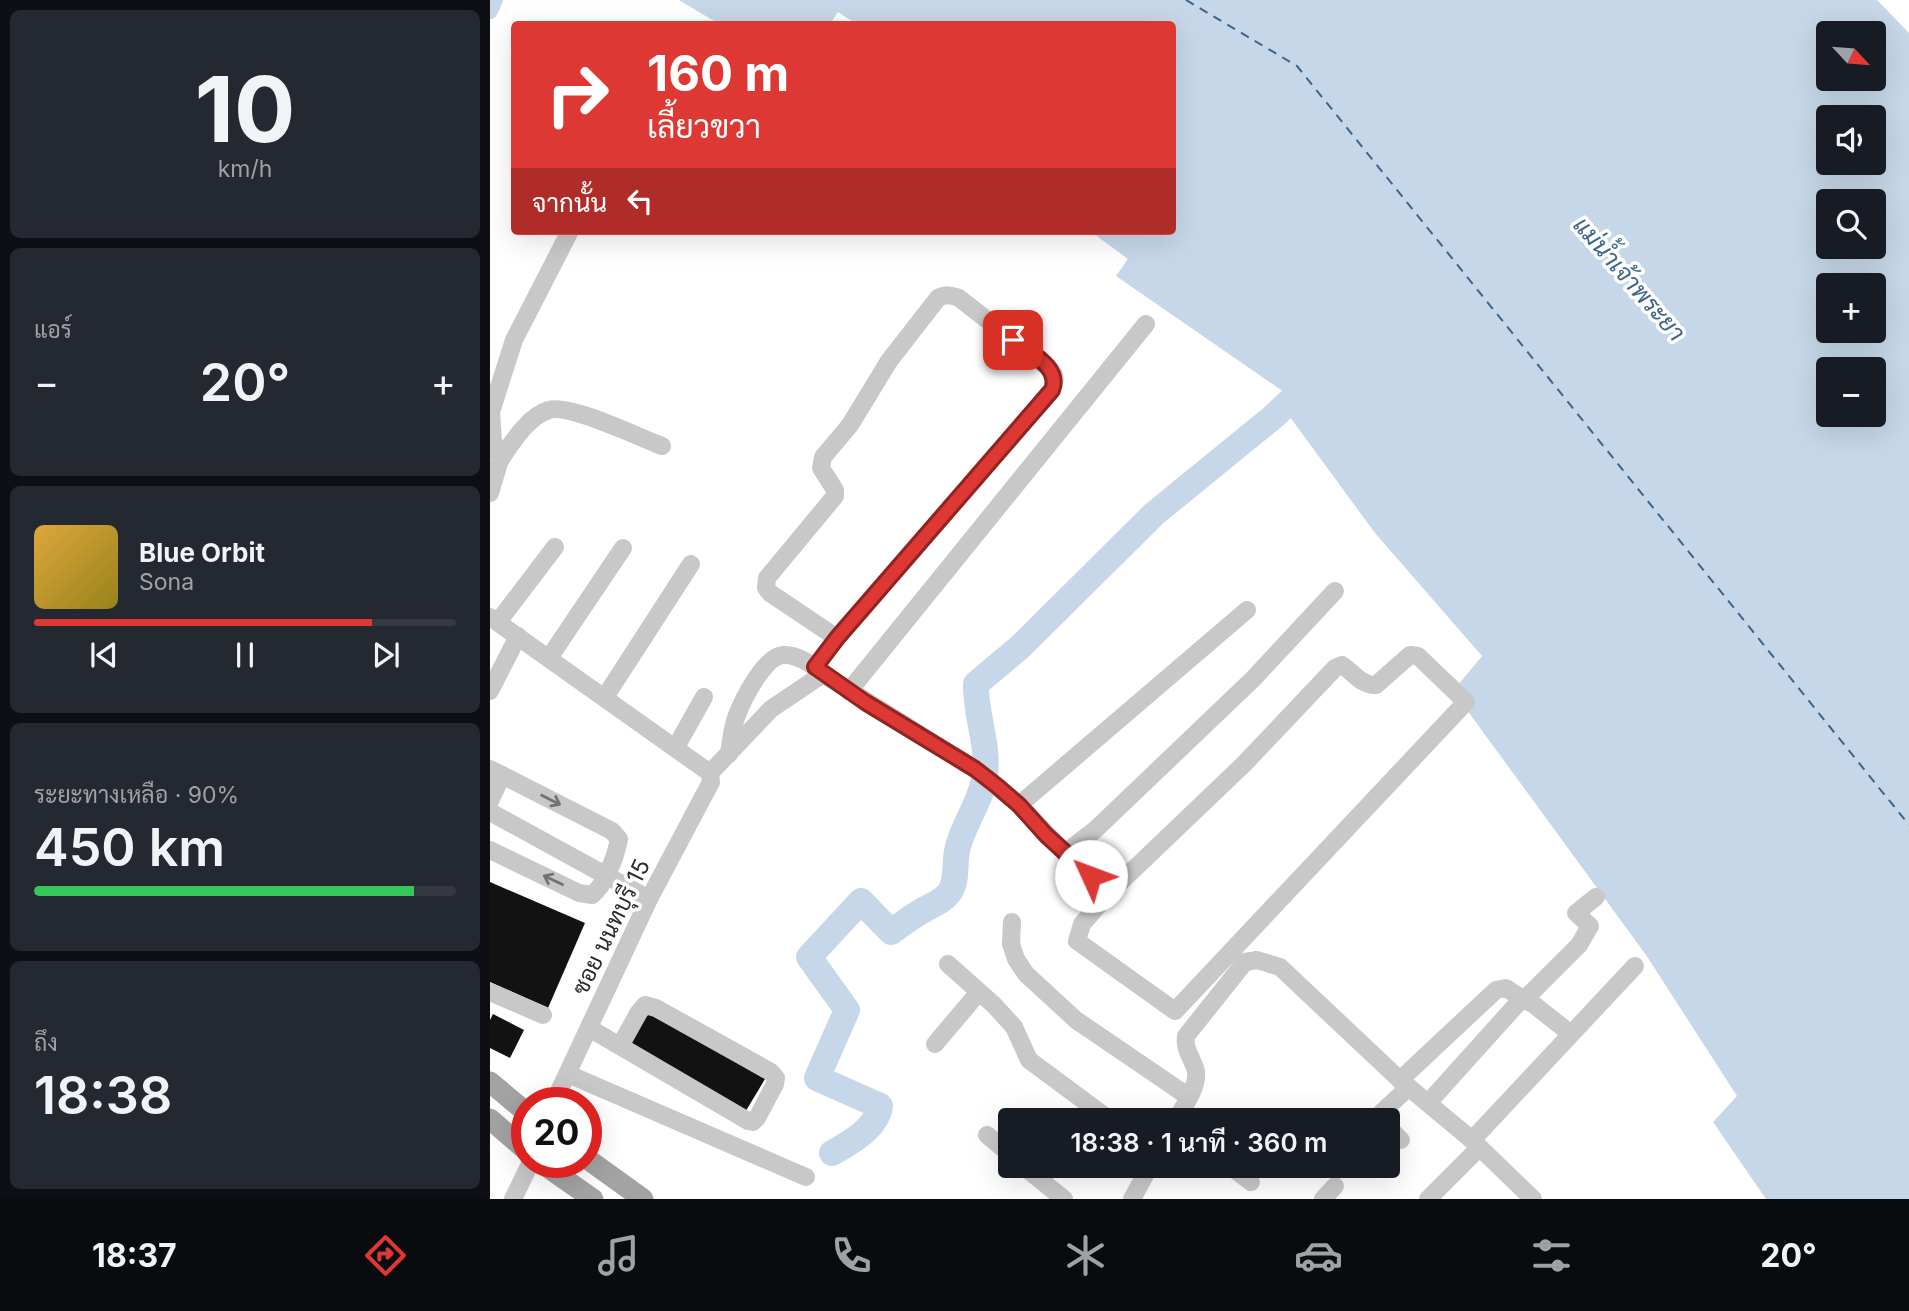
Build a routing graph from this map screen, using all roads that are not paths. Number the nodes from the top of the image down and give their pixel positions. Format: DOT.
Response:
graph roads {
  1 [pos="568,235"];
  2 [pos="1146,324"];
  3 [pos="497,372"];
  4 [pos="662,446"];
  5 [pos="500,460"];
  6 [pos="490,494"];
  7 [pos="555,547"];
  8 [pos="623,548"];
  9 [pos="691,564"];
  10 [pos="1335,591"];
  11 [pos="1247,610"];
  12 [pos="494,620"];
  13 [pos="518,636"];
  14 [pos="837,638"];
  15 [pos="549,658"];
  16 [pos="819,670"];
  17 [pos="490,691"];
  18 [pos="849,691"];
  19 [pos="604,697"];
  20 [pos="704,697"];
  21 [pos="676,747"];
  22 [pos="729,754"];
  23 [pos="496,772"];
  24 [pos="710,773"];
  25 [pos="490,801"];
  26 [pos="1019,805"];
  27 [pos="490,812"];
  28 [pos="490,850"];
  29 [pos="1065,853"];
  30 [pos="606,874"];
  31 [pos="1109,893"];
  32 [pos="1596,898"];
  33 [pos="649,899"];
  34 [pos="1012,922"];
  35 [pos="948,964"];
  36 [pos="1635,966"];
  37 [pos="490,992"];
  38 [pos="978,993"];
  39 [pos="1524,1000"];
  40 [pos="543,1014"];
  41 [pos="589,1028"];
  42 [pos="1571,1034"];
  43 [pos="935,1044"];
  44 [pos="620,1046"];
  45 [pos="568,1074"];
  46 [pos="490,1082"];
  47 [pos="1405,1083"];
  48 [pos="562,1087"];
  49 [pos="1189,1097"];
  50 [pos="511,1100"];
  51 [pos="1428,1103"];
  52 [pos="1094,1108"];
  53 [pos="1183,1108"];
  54 [pos="1385,1108"];
  55 [pos="490,1119"];
  56 [pos="987,1136"];
  57 [pos="511,1137"];
  58 [pos="1476,1144"];
  59 [pos="998,1145"];
  60 [pos="602,1170"];
  61 [pos="806,1177"];
  62 [pos="523,1178"];
  63 [pos="563,1178"];
  64 [pos="1038,1178"];
  65 [pos="1143,1178"];
  66 [pos="1246,1178"];
  67 [pos="1251,1182"];
  68 [pos="1436,1197"];
  69 [pos="513,1199"];
  70 [pos="593,1199"];
  71 [pos="643,1199"];
  72 [pos="1064,1199"];
  73 [pos="1132,1199"];
  74 [pos="1533,1199"];
  1 -- 3 [label="street"];
  2 -- 18 [label="street"];
  3 -- 5 [label="street"];
  4 -- 5 [label="street"];
  5 -- 6 [label="street"];
  7 -- 12 [label="street"];
  8 -- 15 [label="street"];
  9 -- 19 [label="street"];
  10 -- 29 [label="street"];
  11 -- 26 [label="street"];
  12 -- 13 [label="street"];
  13 -- 15 [label="street"];
  13 -- 17 [label="street"];
  14 -- 14 [label="street"];
  14 -- 16 [label="street"];
  15 -- 19 [label="street"];
  16 -- 18 [label="street"];
  16 -- 22 [label="street"];
  16 -- 22 [label="street"];
  18 -- 26 [label="street"];
  19 -- 21 [label="street"];
  20 -- 21 [label="street"];
  21 -- 24 [label="street"];
  22 -- 24 [label="street"];
  23 -- 25 [label="street"];
  23 -- 30 [label="street, one-way"];
  24 -- 33 [label="street, ซอย นนทบุรี 15"];
  26 -- 29 [label="street"];
  27 -- 30 [label="street"];
  30 -- 28 [label="street, one-way"];
  29 -- 31 [label="street"];
  30 -- 33 [label="street"];
  31 -- 31 [label="street"];
  32 -- 39 [label="street"];
  33 -- 41 [label="street, ซอย นนทบุรี 15"];
  34 -- 49 [label="street"];
  35 -- 38 [label="street"];
  36 -- 42 [label="street"];
  37 -- 40 [label="street"];
  38 -- 43 [label="street"];
  38 -- 52 [label="street"];
  39 -- 42 [label="street"];
  39 -- 47 [label="street"];
  39 -- 51 [label="street"];
  41 -- 44 [label="street"];
  41 -- 45 [label="street, ซอย นนทบุรี 15"];
  42 -- 58 [label="street"];
  44 -- 44 [label="street"];
  45 -- 48 [label="street, ซอย นนทบุรี 15"];
  45 -- 61 [label="street"];
  46 -- 50 [label="main road"];
  47 -- 49 [label="street"];
  47 -- 51 [label="street"];
  47 -- 54 [label="street"];
  49 -- 53 [label="street"];
  51 -- 58 [label="street"];
  55 -- 57 [label="main road"];
  56 -- 59 [label="street"];
  58 -- 68 [label="street"];
  58 -- 74 [label="street"];
  60 -- 71 [label="main road"];
  62 -- 69 [label="street"];
  63 -- 70 [label="main road"];
  64 -- 72 [label="street"];
  65 -- 73 [label="street"];
  66 -- 67 [label="street"];
}
